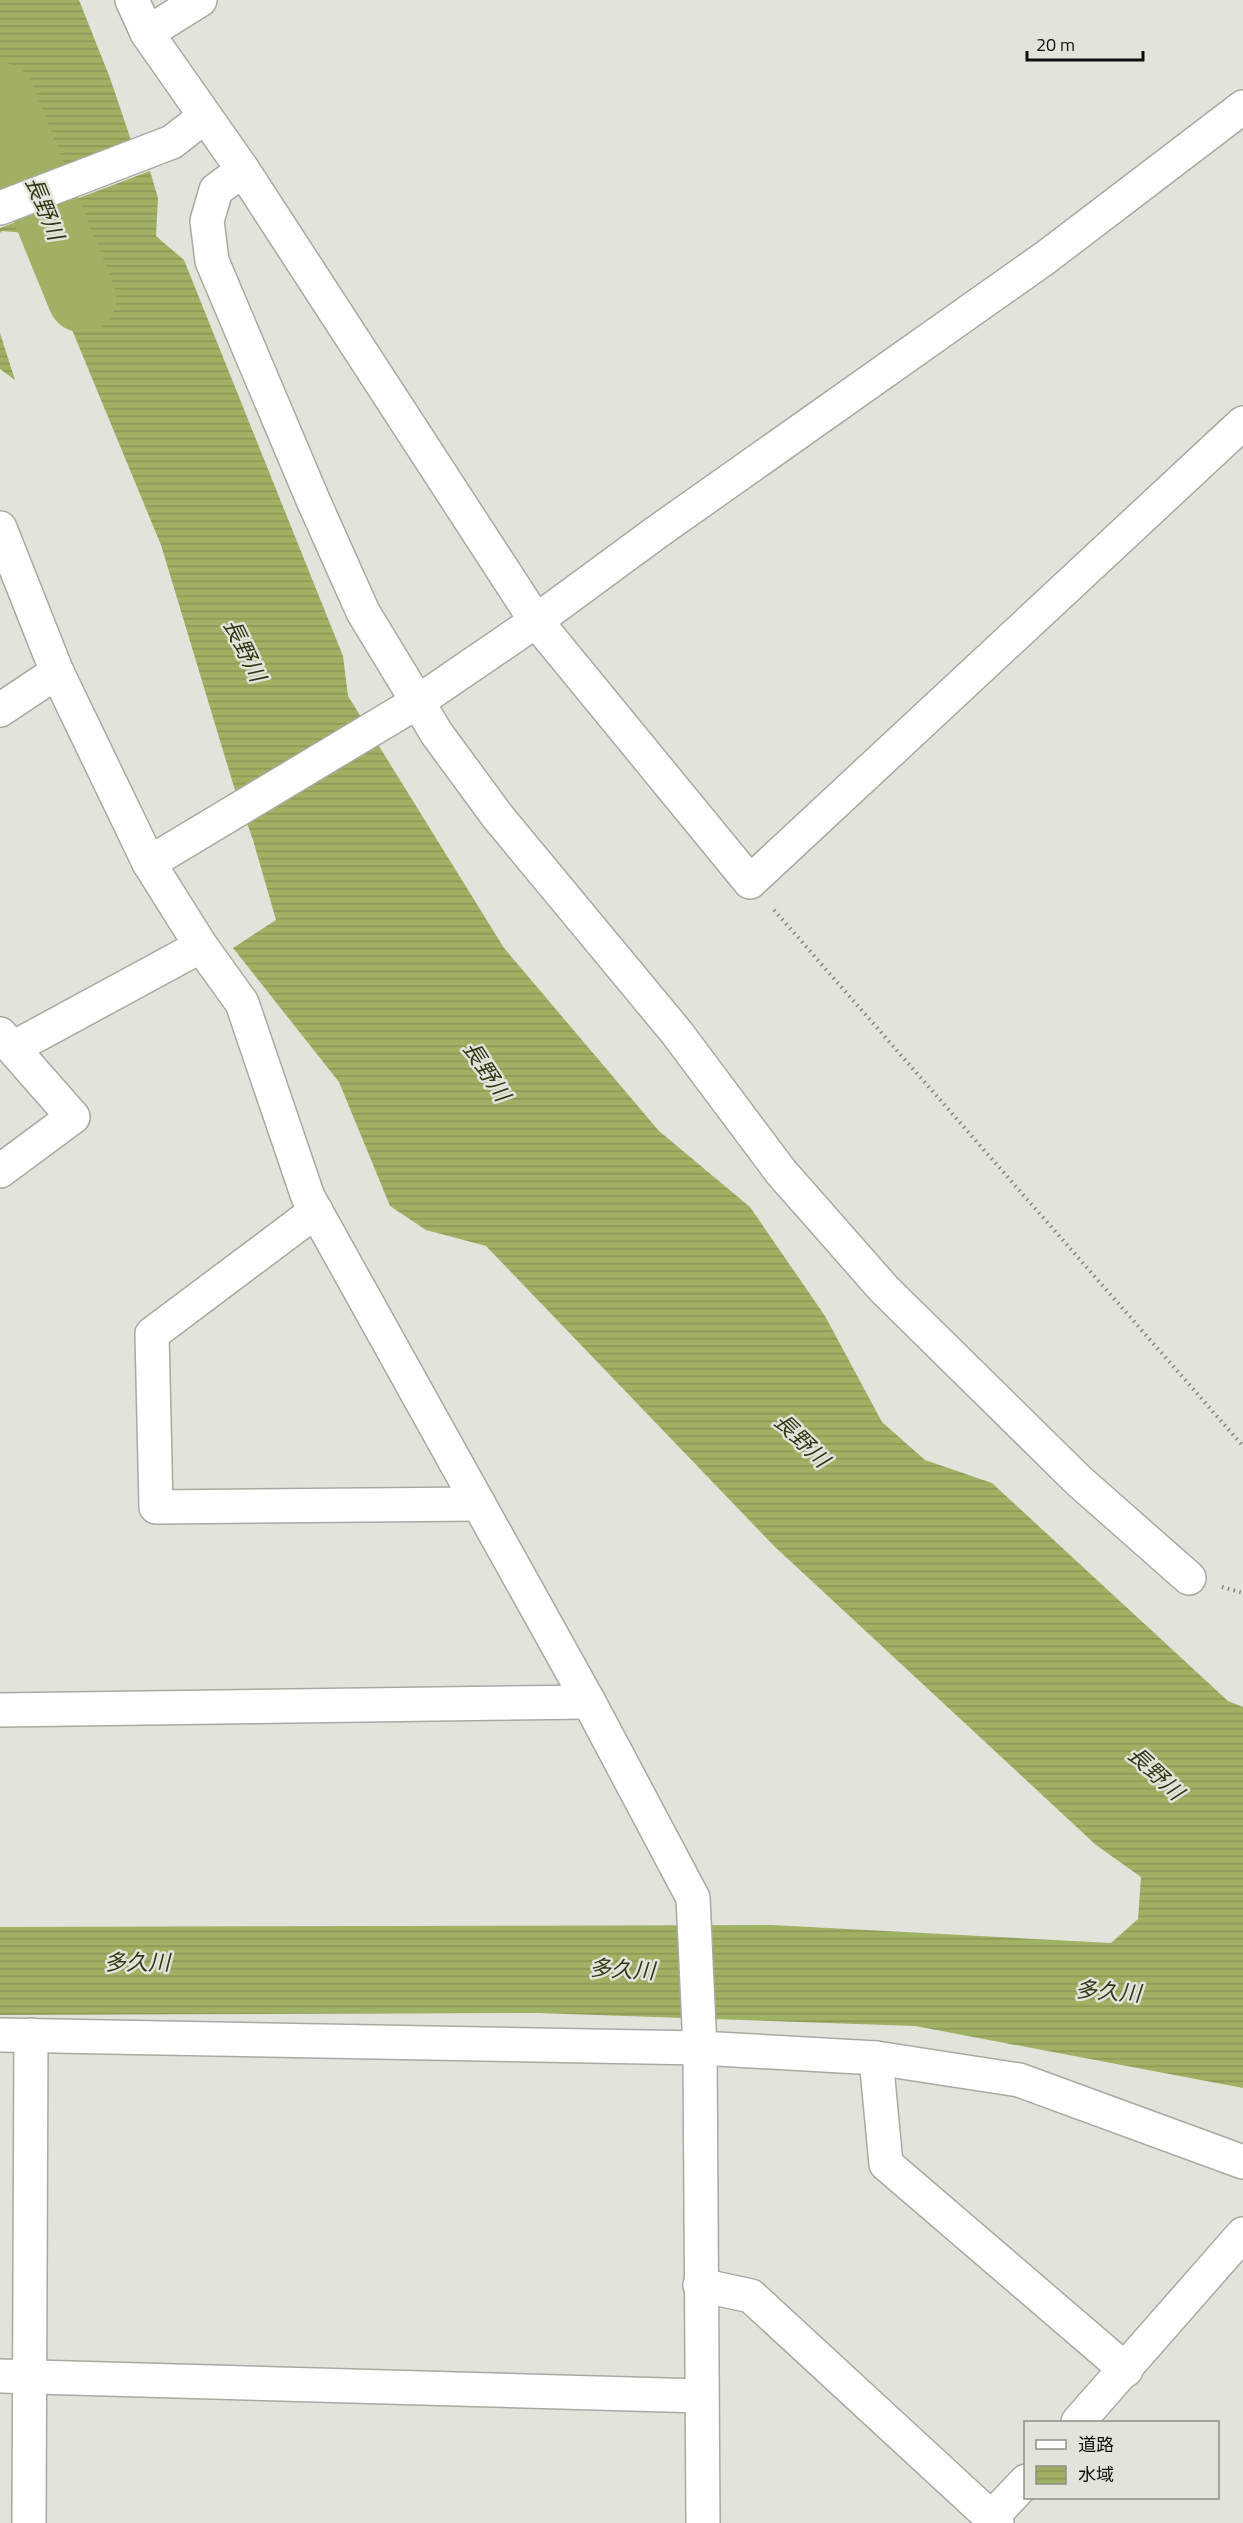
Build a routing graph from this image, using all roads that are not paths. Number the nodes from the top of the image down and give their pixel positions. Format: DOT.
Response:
graph roads {
  1 [pos="132,0"];
  2 [pos="200,0"];
  3 [pos="147,33"];
  4 [pos="1243,107"];
  5 [pos="204,117"];
  6 [pos="243,170"];
  7 [pos="0,208"];
  8 [pos="1243,423"];
  9 [pos="0,528"];
  10 [pos="536,621"];
  11 [pos="57,672"];
  12 [pos="418,701"];
  13 [pos="0,710"];
  14 [pos="156,859"];
  15 [pos="201,945"];
  16 [pos="6,1041"];
  17 [pos="0,1171"];
  18 [pos="316,1211"];
  19 [pos="478,1504"];
  20 [pos="1189,1578"];
  21 [pos="589,1702"];
  22 [pos="0,1710"];
  23 [pos="16,2035"];
  24 [pos="700,2048"];
  25 [pos="876,2058"];
  26 [pos="1243,2162"];
  27 [pos="1243,2234"];
  28 [pos="700,2285"];
  29 [pos="1126,2370"];
  30 [pos="15,2376"];
  31 [pos="701,2396"];
  32 [pos="1079,2421"];
  33 [pos="1024,2483"];
  34 [pos="994,2520"];
  35 [pos="29,2523"];
  36 [pos="703,2523"];
  1 -- 3 [label="street"];
  2 -- 3 [label="street"];
  3 -- 5 [label="street"];
  4 -- 10 [label="street"];
  5 -- 6 [label="street"];
  5 -- 7 [label="street"];
  6 -- 10 [label="street"];
  6 -- 12 [label="street"];
  8 -- 10 [label="street"];
  9 -- 11 [label="street"];
  10 -- 12 [label="street"];
  11 -- 13 [label="street"];
  11 -- 14 [label="street"];
  12 -- 14 [label="street"];
  12 -- 20 [label="street"];
  14 -- 15 [label="street"];
  15 -- 16 [label="street"];
  15 -- 18 [label="street"];
  16 -- 17 [label="street"];
  18 -- 19 [label="street"];
  18 -- 19 [label="street"];
  19 -- 21 [label="street"];
  21 -- 22 [label="street"];
  21 -- 24 [label="street"];
  23 -- 24 [label="street"];
  23 -- 30 [label="street"];
  24 -- 25 [label="street"];
  24 -- 28 [label="street"];
  25 -- 26 [label="street"];
  25 -- 29 [label="street"];
  27 -- 29 [label="street"];
  28 -- 31 [label="street"];
  28 -- 34 [label="street"];
  29 -- 32 [label="street"];
  30 -- 31 [label="street"];
  30 -- 35 [label="street"];
  31 -- 36 [label="street"];
  33 -- 34 [label="street"];
}
